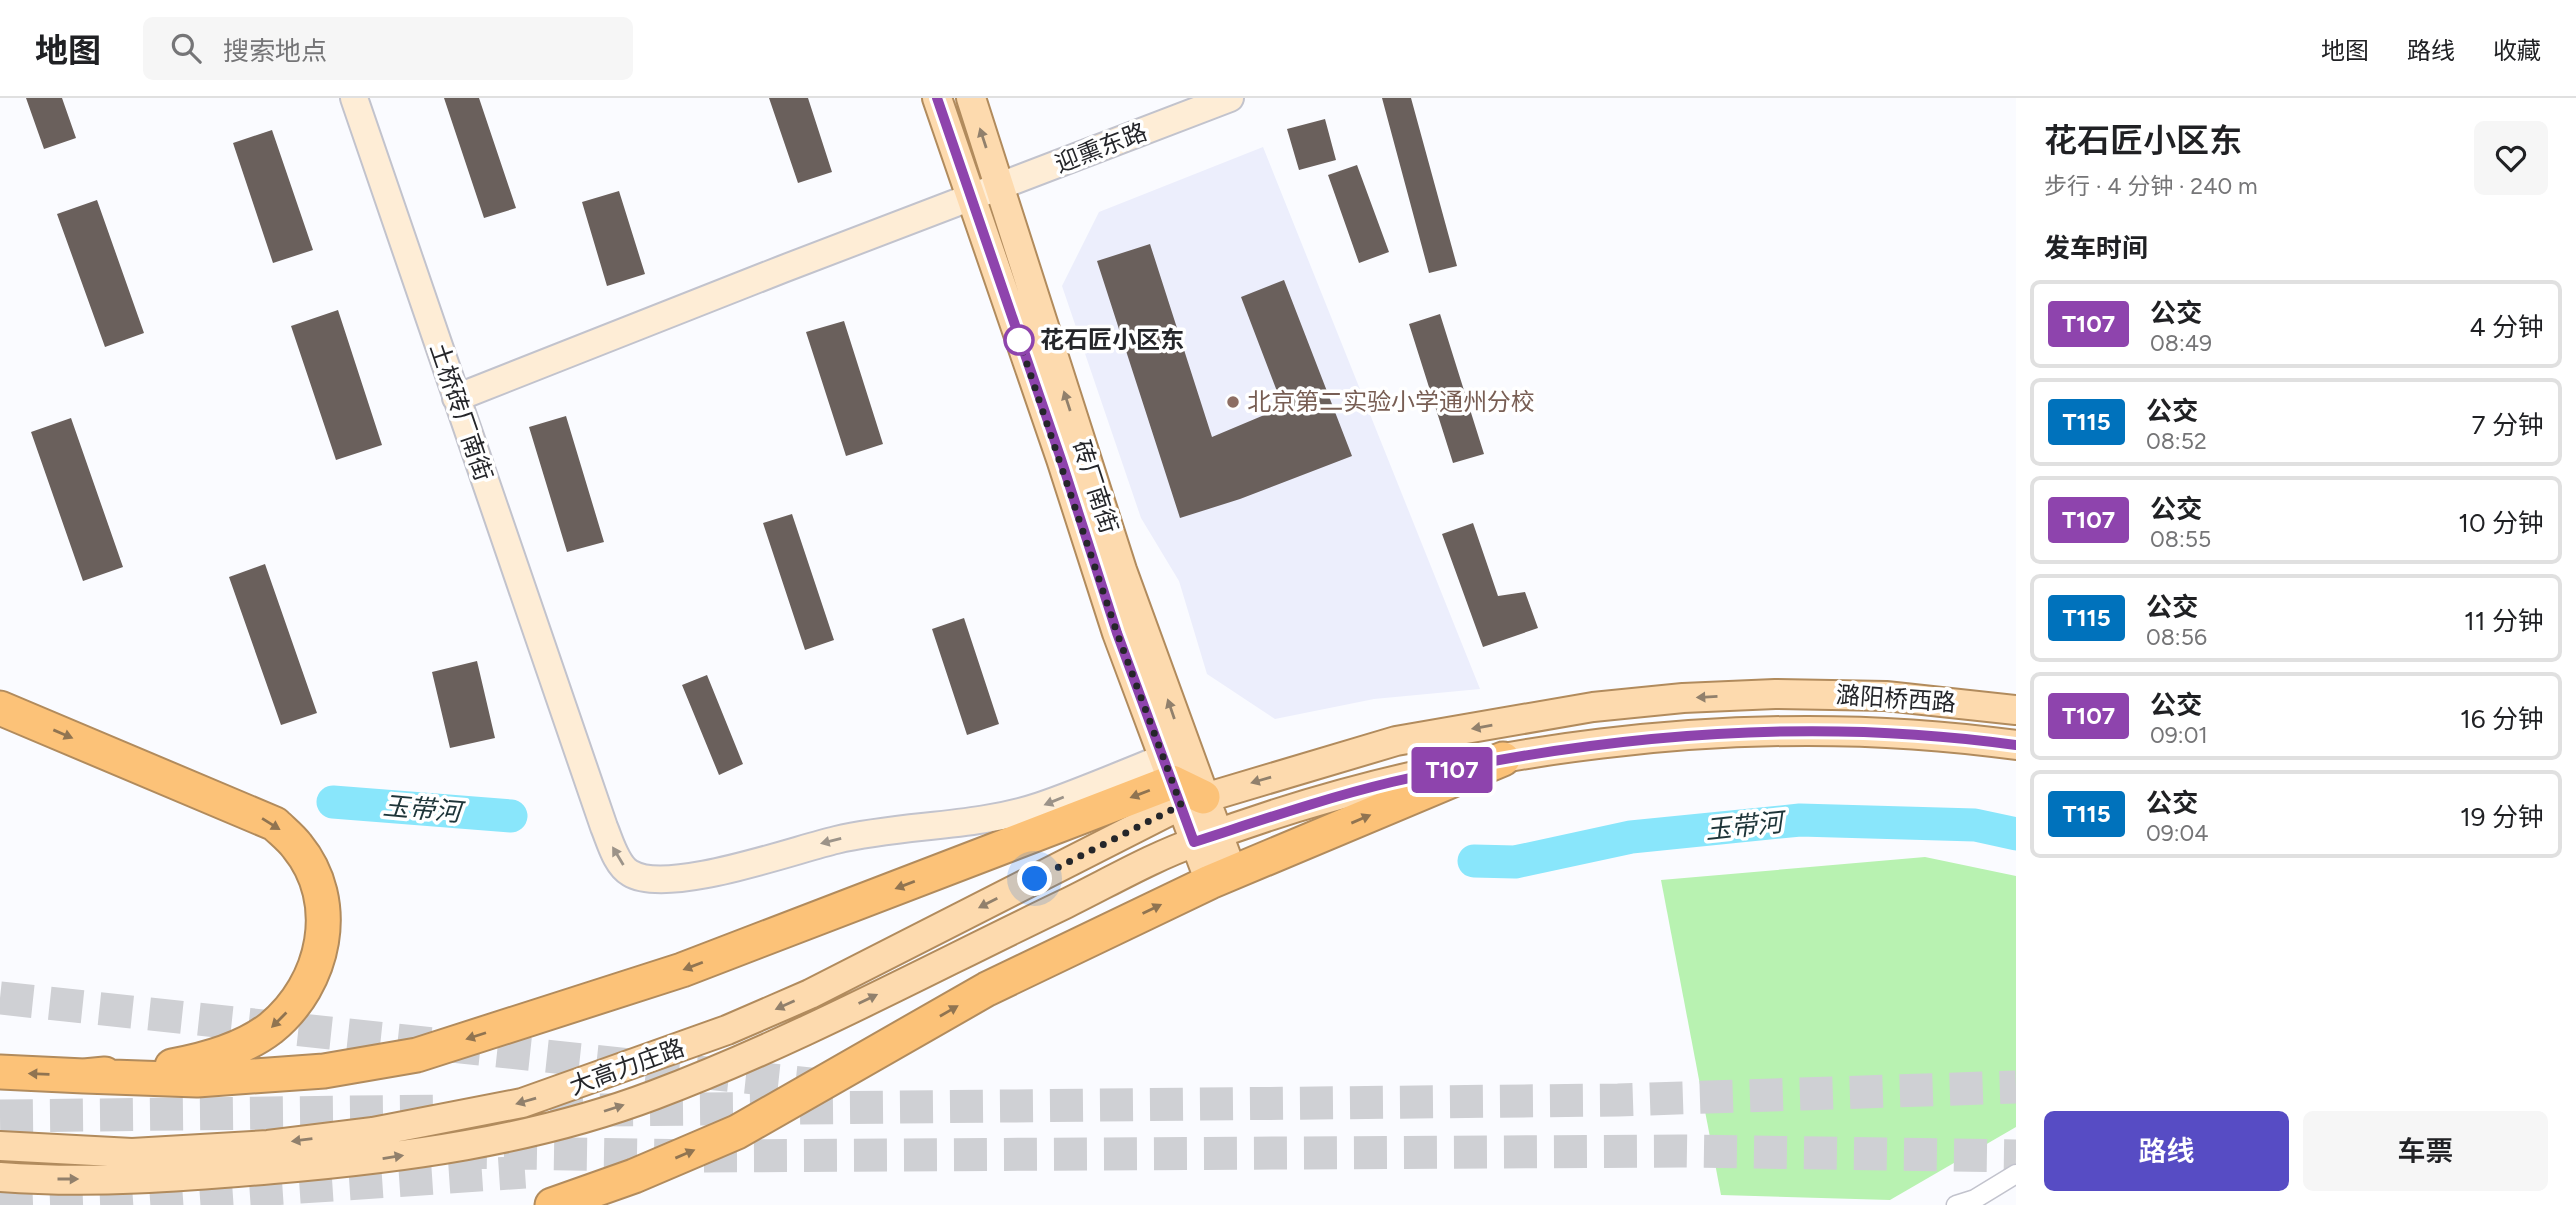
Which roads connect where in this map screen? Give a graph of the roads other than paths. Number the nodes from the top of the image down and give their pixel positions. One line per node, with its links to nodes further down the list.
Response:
1 (354, 98): 7 (street, 土桥砖厂南街)
2 (937, 98): 6 (main road, 砖厂南街)
3 (971, 98): 5 (main road, 砖厂南街, one-way to 3)
4 (1230, 98): 5 (street, 迎熏东路)
5 (999, 187): 6 (street, 迎熏东路); 12 (main road, 砖厂南街, one-way to 5)
6 (971, 197): 7 (street, 迎熏东路); 12 (main road, 砖厂南街)
7 (456, 398): 12 (street, 土桥砖厂南街, one-way to 7)
8 (0, 708): 16 (highway, one-way to 16)
9 (2016, 710): 12 (main road, 潞阳桥西路, one-way to 12)
10 (2016, 745): 11 (main road, 潞阳桥西路)
11 (1503, 759): 13 (main road, 大高力庄路); 14 (highway, one-way to 11)
12 (1180, 785): 13 (main road, 砖厂南街); 16 (highway, one-way to 16); 17 (main road, 大高力庄路, one-way to 17)
13 (1206, 838): 14 (main road, 砖厂南街); 19 (main road, 大高力庄路, one-way to 13)
14 (1221, 877): 20 (highway, one-way to 14)
15 (0, 1072): 16 (highway, one-way to 15)
16 (84, 1076)
17 (0, 1146)
18 (2016, 1174): 21 (street)
19 (0, 1177)
20 (552, 1205)
21 (1956, 1205)

